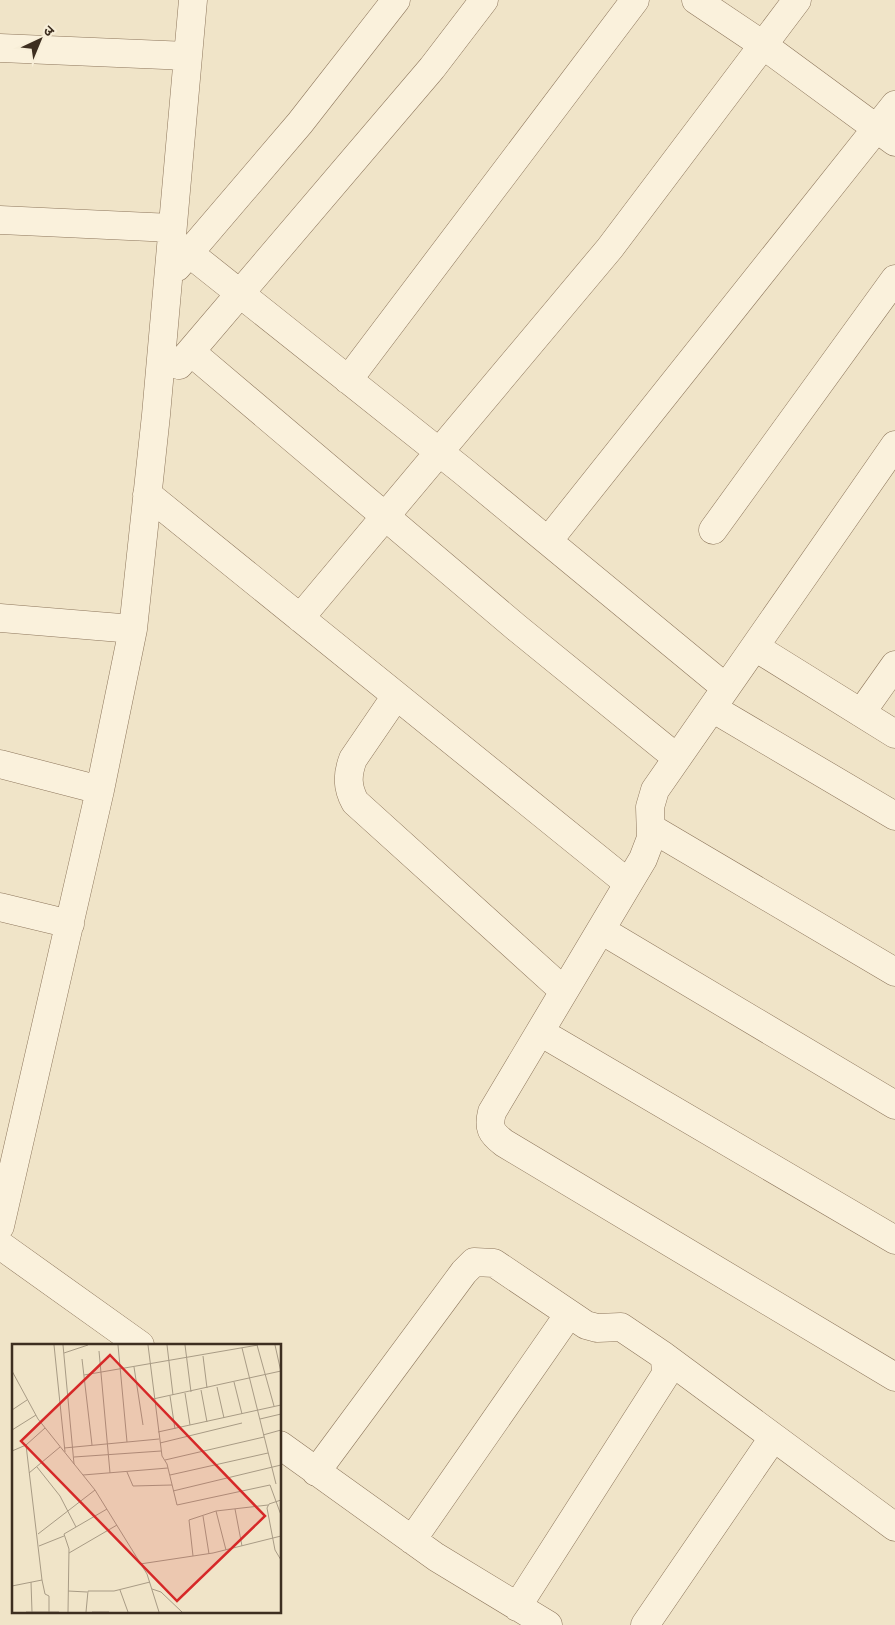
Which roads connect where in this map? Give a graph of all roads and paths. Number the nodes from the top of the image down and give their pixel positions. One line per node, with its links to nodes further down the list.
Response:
1 (193, 0): 9 (street)
2 (396, 0): 14 (street)
3 (484, 0): 17 (street)
4 (635, 0): 19 (street)
5 (696, 0): 7 (street)
6 (797, 0): 7 (street)
7 (763, 45): 11 (street); 22 (street)
8 (0, 49): 9 (street)
9 (188, 56): 13 (street)
10 (895, 105): 11 (street)
11 (885, 136): 26 (street)
12 (0, 220): 13 (street)
13 (172, 228): 15 (street)
14 (189, 253): 15 (street); 17 (street)
15 (168, 278): 20 (street)
16 (895, 279): 25 (street)
17 (240, 294): 18 (street); 19 (street)
18 (190, 352): 20 (street); 24 (street)
19 (348, 380): 22 (street)
20 (158, 390): 23 (street)
21 (895, 447): 30 (street)
22 (439, 452): 24 (street); 26 (street)
23 (147, 494): 28 (street); 29 (street)
24 (385, 518): 28 (street); 36 (street)
25 (713, 530)
26 (548, 541): 33 (street)
27 (0, 618): 29 (street)
28 (300, 618): 32 (street)
29 (132, 629): 38 (street)
30 (755, 647): 33 (street); 34 (street)
31 (895, 665): 34 (street)
32 (396, 696): 41 (street); 46 (street)
33 (719, 698): 36 (street); 39 (street)
34 (861, 713): 35 (street)
35 (895, 734)
36 (677, 758): 40 (street)
37 (0, 764): 38 (street)
38 (100, 790): 43 (street)
39 (895, 816)
40 (652, 828): 41 (street); 45 (street)
41 (628, 884): 44 (street)
42 (0, 907): 43 (street)
43 (70, 924): 49 (street)
44 (600, 930): 46 (street); 48 (street)
45 (895, 972)
46 (564, 992): 47 (street)
47 (540, 1032): 50 (street); 55 (street)
48 (895, 1105)
49 (0, 1226)
50 (895, 1240)
51 (0, 1245): 53 (street)
52 (569, 1314): 54 (street); 58 (street); 60 (street)
53 (139, 1344)
54 (661, 1354): 56 (street); 61 (street)
55 (895, 1377)
56 (773, 1438): 59 (street); 63 (street)
57 (281, 1446): 58 (street)
58 (316, 1472): 60 (street)
59 (895, 1528)
60 (412, 1540): 61 (street)
61 (517, 1607): 62 (street)
62 (548, 1625)
63 (645, 1625)

